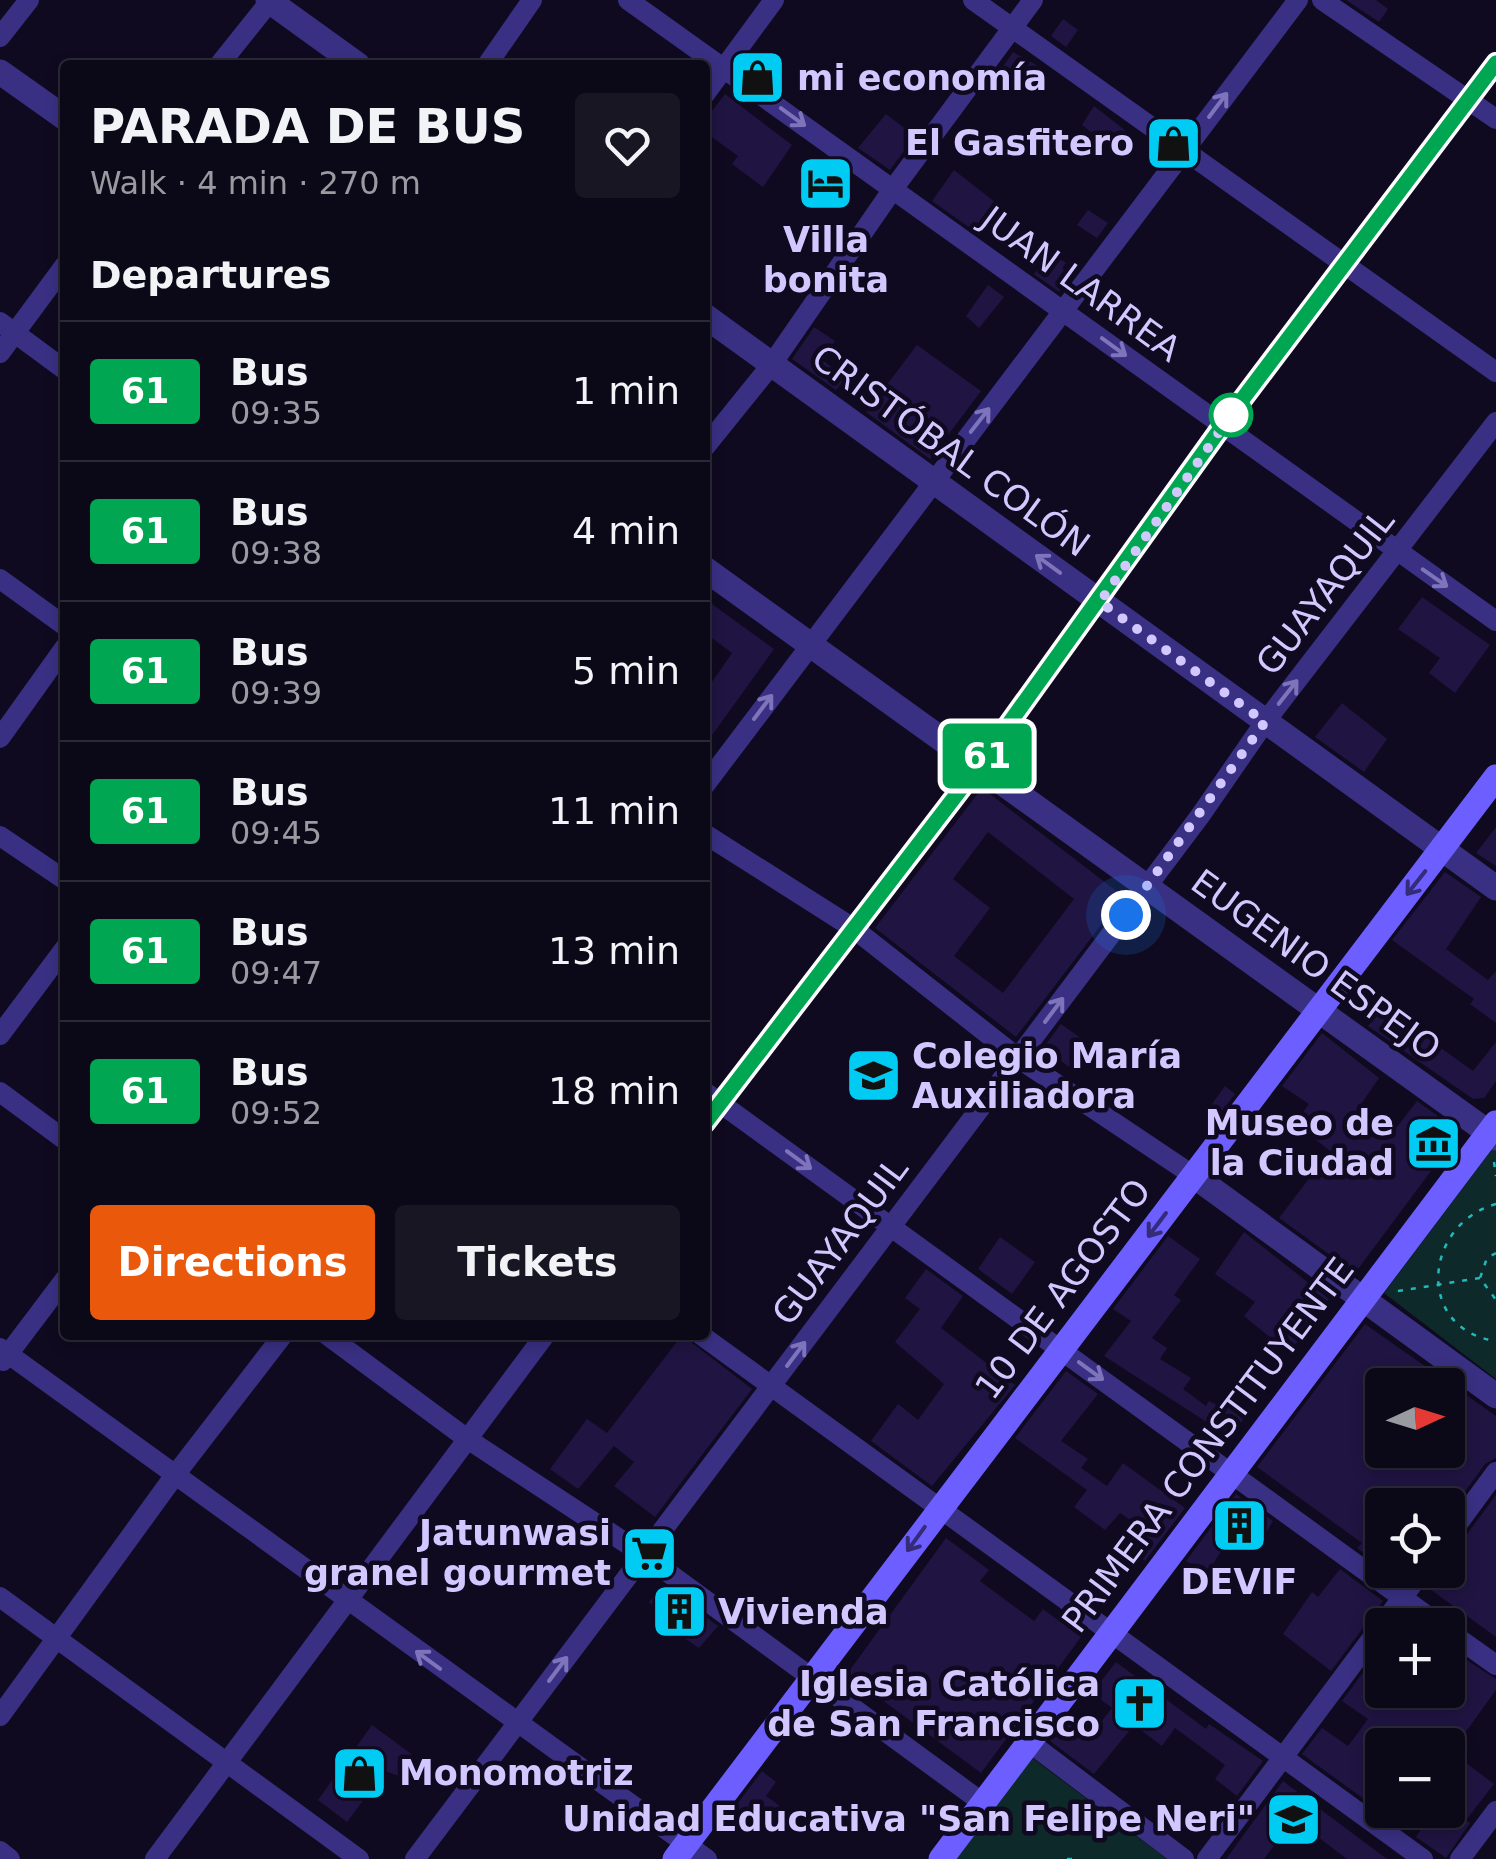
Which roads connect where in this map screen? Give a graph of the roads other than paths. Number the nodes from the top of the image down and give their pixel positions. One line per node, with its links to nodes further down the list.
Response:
1 (29, 0): 11 (street)
2 (270, 0): 12 (street); 13 (street)
3 (532, 0): 14 (street)
4 (628, 0): 16 (street, JUAN LARREA)
5 (774, 0): 16 (street)
6 (973, 0): 10 (street)
7 (1034, 0): 10 (street)
8 (1298, 0): 22 (street, one-way to 8)
9 (1322, 0): 19 (street)
10 (1012, 30): 22 (street); 23 (street)
11 (0, 37)
12 (224, 60)
13 (351, 60)
14 (490, 60)
15 (1496, 63): 19 (street)
16 (724, 67): 18 (street); 23 (street, JUAN LARREA, one-way to 23)
17 (0, 72): 20 (street)
18 (710, 87)
19 (1468, 100): 21 (street); 24 (street)
20 (60, 114)
21 (1496, 120)
22 (1183, 152): 24 (street); 26 (street)
23 (893, 189): 26 (street, JUAN LARREA); 30 (street)
24 (1344, 264): 32 (street); 34 (street)
25 (60, 271): 28 (street)
26 (1063, 311): 34 (street, JUAN LARREA, one-way to 34); 36 (street, one-way to 26)
27 (710, 320): 30 (street, CRISTÓBAL COLÓN)
28 (7, 328): 29 (street); 31 (street)
29 (0, 353)
30 (772, 364): 35 (street); 36 (street, CRISTÓBAL COLÓN)
31 (60, 366)
32 (1496, 372)
33 (1496, 422): 37 (street, GUAYAQUIL)
34 (1223, 425): 37 (street, JUAN LARREA); 40 (street)
35 (710, 441)
36 (932, 482): 40 (street, CRISTÓBAL COLÓN, one-way to 36); 43 (street)
37 (1398, 552): 41 (street, JUAN LARREA, one-way to 41); 45 (street, GUAYAQUIL, one-way to 37)
38 (710, 574): 43 (street, EUGENIO ESPEJO)
39 (0, 579): 42 (street)
40 (1100, 602): 45 (street, CRISTÓBAL COLÓN); 47 (street)
41 (1496, 621)
42 (60, 622)
43 (810, 644): 47 (street, EUGENIO ESPEJO); 49 (street, one-way to 43)
44 (60, 654): 46 (street)
45 (1265, 722): 52 (street, CRISTÓBAL COLÓN); 54 (street, GUAYAQUIL)
46 (0, 738)
47 (980, 764): 54 (street, EUGENIO ESPEJO); 56 (street)
48 (1496, 777): 52 (main road, 10 DE AGOSTO)
49 (710, 778)
50 (0, 836): 53 (street)
51 (710, 837): 56 (street)
52 (1442, 850): 55 (street, CRISTÓBAL COLÓN); 58 (main road, 10 DE AGOSTO, one-way to 58)
53 (60, 877)
54 (1147, 886): 58 (street, EUGENIO ESPEJO); 60 (street, GUAYAQUIL, one-way to 54)
55 (1496, 888)
56 (853, 928): 60 (street); 62 (street)
57 (60, 955): 59 (street)
58 (1318, 1009): 63 (street, EUGENIO ESPEJO); 65 (main road, 10 DE AGOSTO)
59 (0, 1036)
60 (1018, 1058): 65 (street); 66 (street, GUAYAQUIL)
61 (0, 1092): 64 (street)
62 (713, 1098): 66 (street, one-way to 66)
63 (1493, 1131): 68 (main road, PRIMERA CONSTITUYENTE)
64 (60, 1136)
65 (1194, 1176): 68 (street); 73 (main road, 10 DE AGOSTO, one-way to 73)
66 (891, 1227): 73 (street); 75 (street, GUAYAQUIL, one-way to 66)
67 (60, 1285): 74 (street)
68 (1362, 1300): 76 (street); 79 (main road, PRIMERA CONSTITUYENTE)
69 (279, 1340): 80 (street)
70 (333, 1340): 77 (street)
71 (541, 1340): 77 (street)
72 (708, 1340): 75 (street)
73 (1062, 1350): 79 (street, one-way to 79); 81 (main road, 10 DE AGOSTO)
74 (3, 1355): 80 (street)
75 (772, 1386): 81 (street); 83 (street, GUAYAQUIL)
76 (1496, 1396)
77 (466, 1438): 83 (street); 87 (street)
78 (1496, 1472): 82 (street)
79 (1231, 1473): 86 (street); 89 (main road, PRIMERA CONSTITUYENTE)
80 (174, 1475): 87 (street); 90 (street)
81 (939, 1507): 89 (street); 93 (main road, 10 DE AGOSTO, one-way to 93)
82 (1465, 1514)
83 (644, 1554): 93 (street); 95 (street, GUAYAQUIL, one-way to 83)
84 (1410, 1588): 86 (street)
85 (0, 1597): 90 (street)
86 (1402, 1598): 88 (street); 97 (street)
87 (346, 1600): 95 (street, one-way to 87); 98 (street)
88 (1416, 1608)
89 (1111, 1632): 96 (main road, PRIMERA CONSTITUYENTE); 97 (street)
90 (60, 1639): 94 (street); 98 (street)
91 (1465, 1642): 92 (street)
92 (1496, 1665)
93 (812, 1682): 99 (street); 102 (main road, 10 DE AGOSTO)
94 (0, 1716)
95 (516, 1725): 102 (street); 106 (street, GUAYAQUIL)
96 (1029, 1742): 99 (main road, PRIMERA CONSTITUYENTE); 108 (street)
97 (1283, 1757): 109 (street); 110 (street)
98 (229, 1766): 104 (street); 105 (street)
99 (983, 1804): 107 (main road, PRIMERA CONSTITUYENTE)
100 (1496, 1811): 111 (street)
101 (0, 1852): 103 (street)
102 (690, 1854)
103 (10, 1859)
104 (155, 1859)
105 (359, 1859)
106 (415, 1859)
107 (941, 1859)
108 (1184, 1859)
109 (1207, 1859)
110 (1423, 1859)
111 (1460, 1859)

